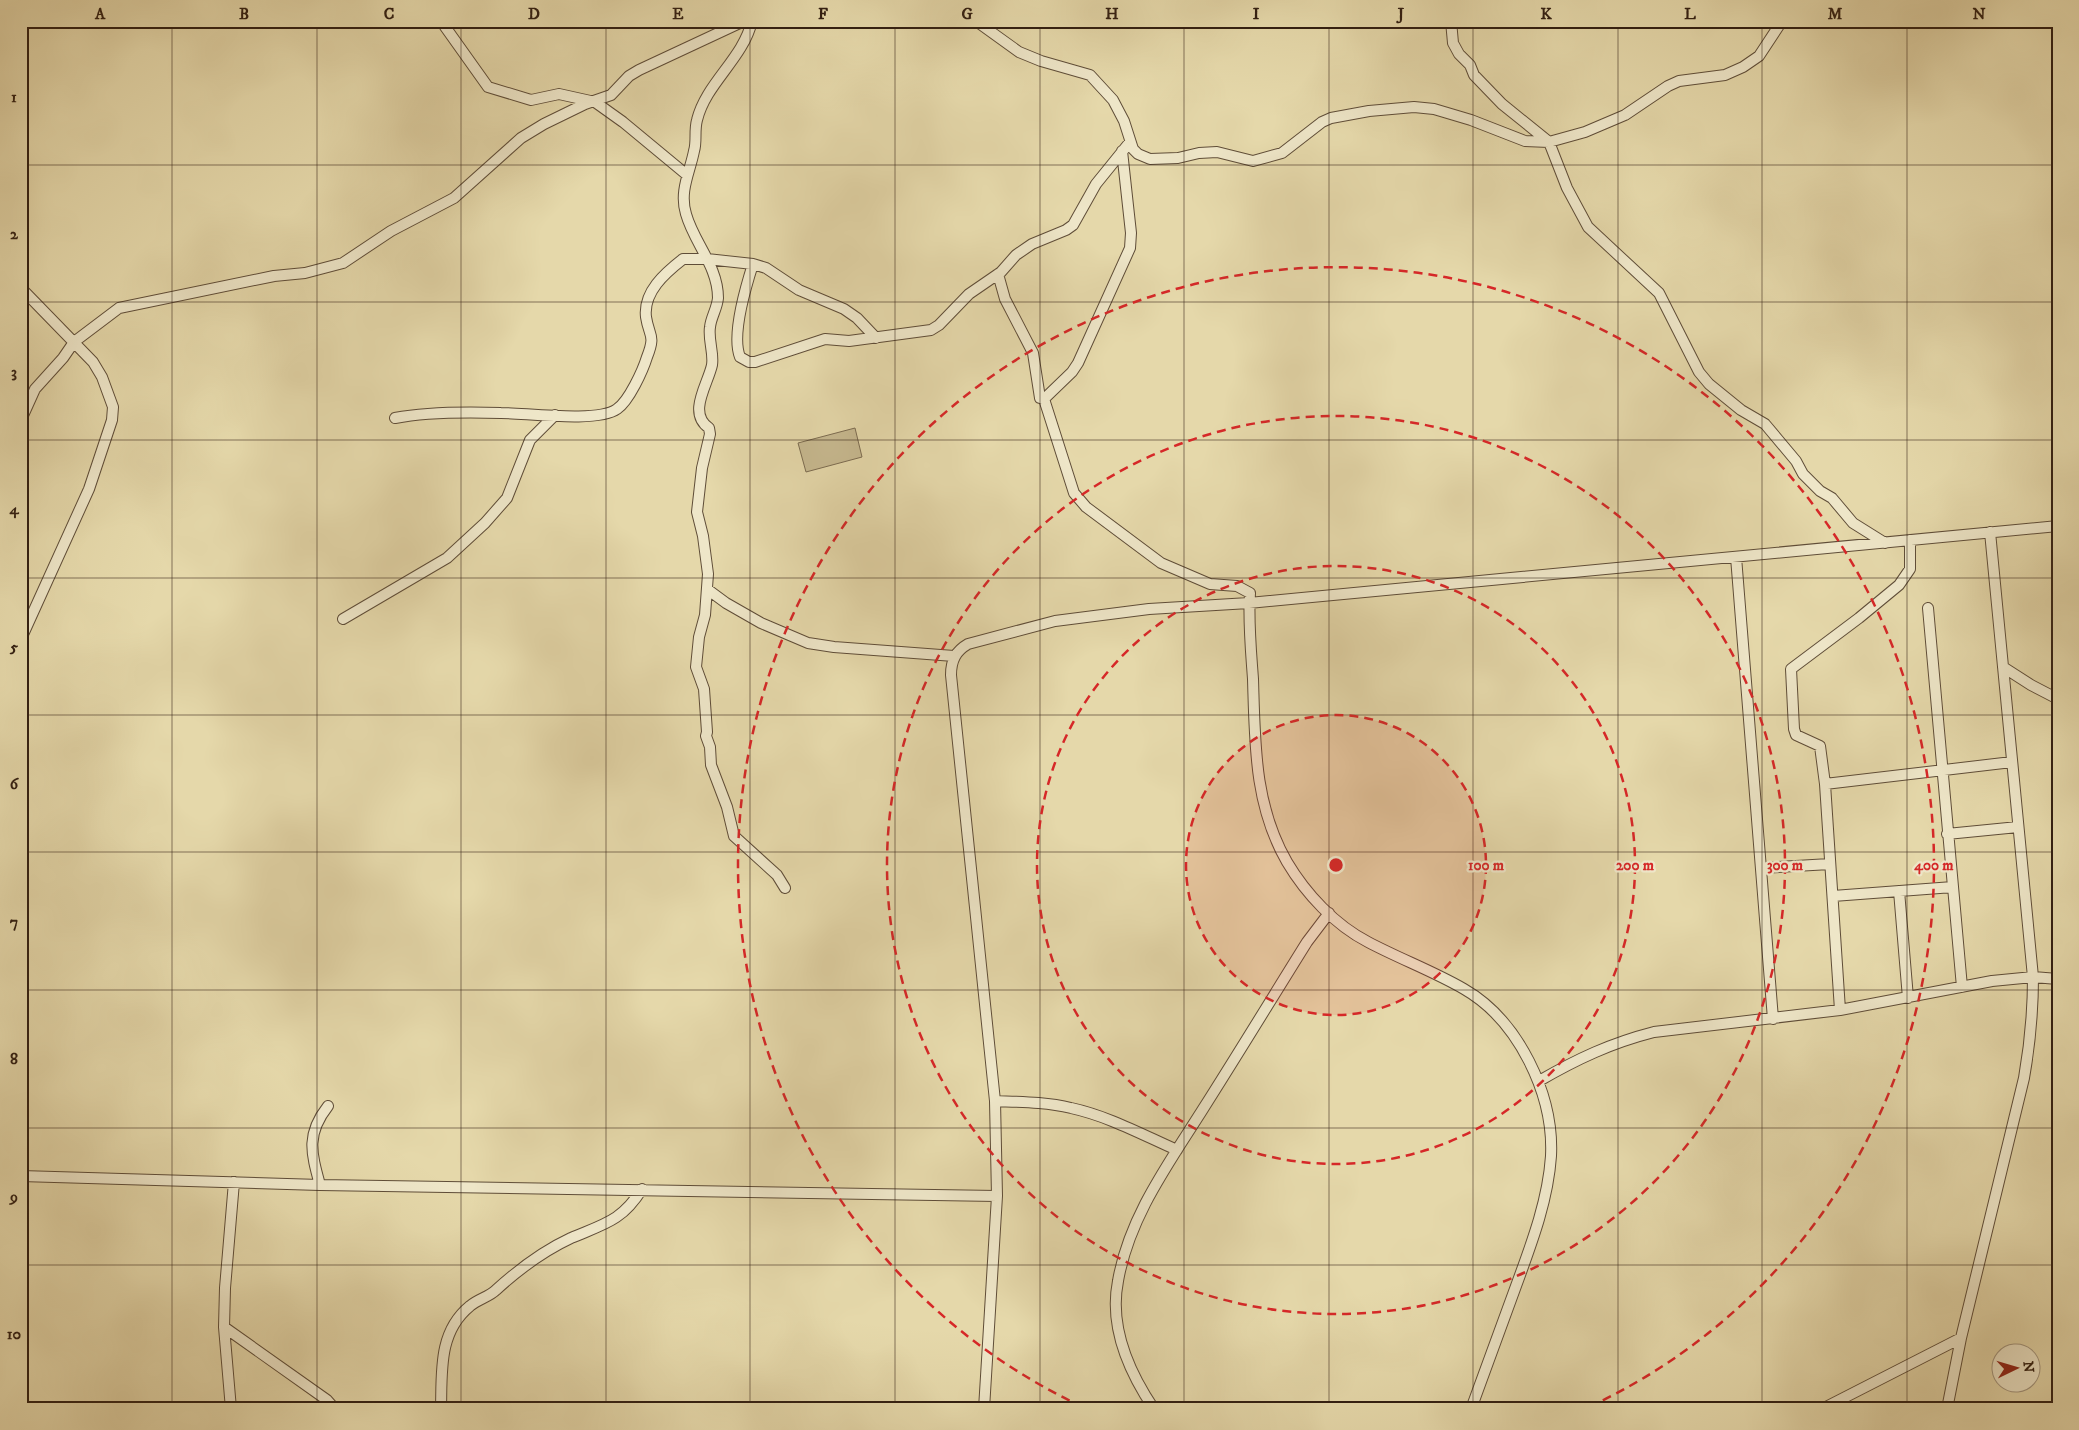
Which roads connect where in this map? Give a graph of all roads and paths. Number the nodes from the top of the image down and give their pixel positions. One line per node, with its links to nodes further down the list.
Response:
1 (440, 21): 7 (street)
2 (744, 21): 7 (street)
3 (752, 21): 11 (street)
4 (976, 21): 8 (street)
5 (1451, 21): 9 (street)
6 (1782, 21): 9 (street)
7 (595, 102): 11 (street); 17 (street)
8 (1130, 142): 9 (street); 10 (street)
9 (1549, 142): 25 (street)
10 (1122, 151): 14 (street); 18 (street)
11 (687, 175): 12 (street)
12 (707, 259): 13 (street); 19 (street); 27 (street)
13 (753, 264): 16 (street); 16 (street)
14 (998, 274): 16 (street); 18 (street)
15 (21, 288): 17 (street)
16 (876, 338)
17 (74, 342): 21 (street); 31 (street)
18 (1044, 399): 28 (street)
19 (555, 415): 20 (street); 30 (street)
20 (395, 418)
21 (21, 420)
22 (2058, 526): 23 (street)
23 (1990, 532): 24 (street); 33 (street)
24 (1910, 540): 25 (street); 37 (street)
25 (1885, 543): 26 (street)
26 (1736, 557): 28 (street); 41 (street)
27 (707, 589): 32 (street); 43 (street)
28 (1249, 603): 32 (street); 46 (street)
29 (1928, 608): 36 (street)
30 (343, 619)
31 (21, 639)
32 (954, 656): 54 (street)
33 (2003, 667): 34 (street); 35 (street)
34 (2058, 699)
35 (2012, 762): 36 (street); 38 (street)
36 (1942, 770): 37 (street); 39 (street)
37 (1825, 784): 40 (street)
38 (2018, 827): 39 (street); 47 (street)
39 (1947, 834): 42 (street)
40 (1830, 864): 41 (street); 45 (street)
41 (1761, 868): 52 (street)
42 (1953, 887): 44 (street); 49 (street)
43 (785, 888)
44 (1899, 892): 45 (street); 50 (street)
45 (1833, 896): 51 (street)
46 (1329, 913): 53 (street); 56 (street)
47 (2033, 977): 48 (street); 49 (street); 63 (street)
48 (2058, 979)
49 (1962, 987): 50 (street)
50 (1908, 998): 51 (street)
51 (1840, 1010): 52 (street)
52 (1773, 1019): 53 (street)
53 (1539, 1082): 69 (street)
54 (994, 1101): 56 (street); 61 (street)
55 (328, 1106): 59 (street)
56 (1177, 1150): 68 (street)
57 (21, 1176): 58 (street)
58 (234, 1182): 59 (street); 62 (street)
59 (320, 1185): 60 (street)
60 (642, 1189): 61 (street); 66 (street)
61 (997, 1196): 67 (street)
62 (224, 1327): 64 (street); 65 (street)
63 (1961, 1338): 70 (street); 71 (street)
64 (231, 1409)
65 (335, 1409)
66 (441, 1409)
67 (984, 1409)
68 (1154, 1409)
69 (1471, 1409)
70 (1822, 1409)
71 (1946, 1409)

